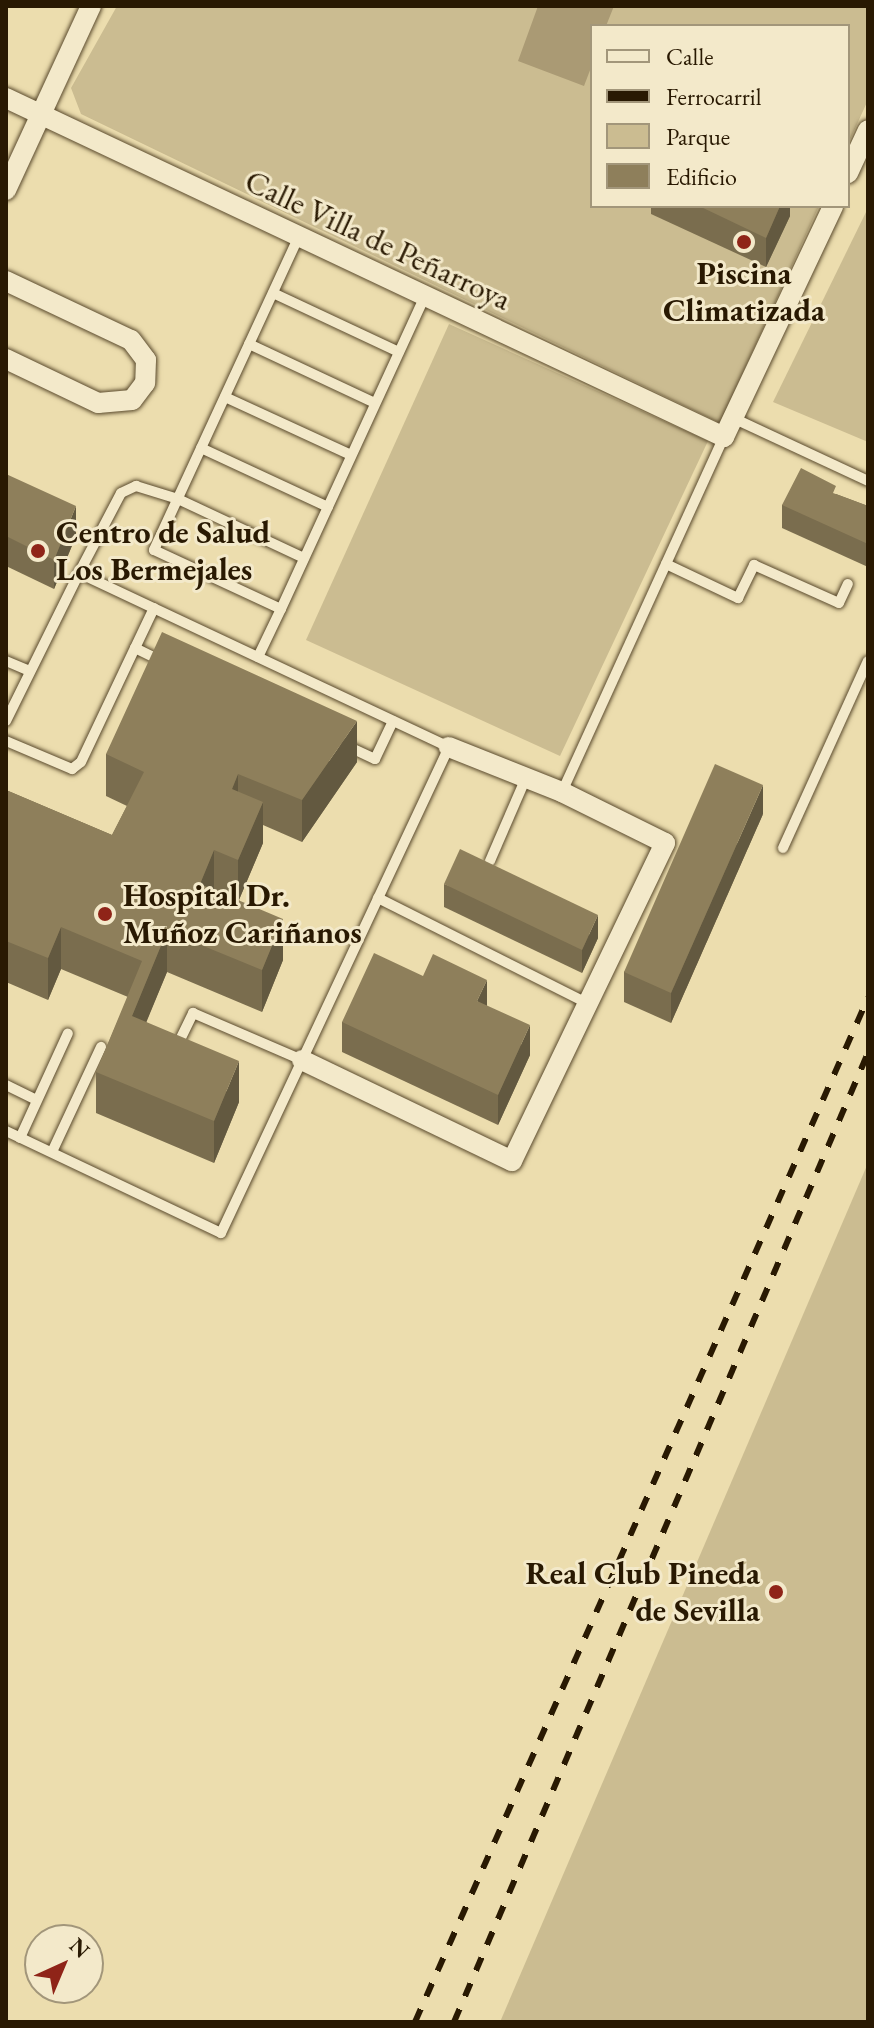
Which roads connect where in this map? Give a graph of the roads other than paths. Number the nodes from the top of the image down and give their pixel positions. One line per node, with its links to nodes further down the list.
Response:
1 (91, 6): 3 (street)
2 (6, 98): 3 (street, Calle Villa de Peñarroya)
3 (42, 115): 6 (street); 8 (street, Calle Villa de Peñarroya)
4 (868, 130): 5 (street)
5 (850, 169)
6 (6, 190)
7 (832, 208): 17 (street)
8 (299, 236): 10 (lane); 11 (street, Calle Villa de Peñarroya)
9 (6, 281): 14 (street)
10 (273, 293): 12 (lane); 13 (lane)
11 (425, 296): 13 (lane); 18 (street, Calle Villa de Peñarroya)
12 (249, 344): 15 (lane); 16 (lane)
13 (399, 352): 16 (lane)
14 (6, 359)
15 (225, 397): 19 (lane); 20 (lane)
16 (375, 403): 20 (lane)
17 (734, 415): 18 (street); 21 (lane)
18 (724, 437): 25 (lane)
19 (201, 448): 22 (lane); 23 (lane)
20 (351, 455): 23 (lane)
21 (868, 481)
22 (178, 499): 24 (lane); 26 (lane); 29 (lane)
23 (328, 507): 24 (lane)
24 (304, 558): 29 (lane)
25 (666, 564): 27 (lane); 42 (lane)
26 (79, 573): 28 (lane); 35 (lane)
27 (848, 584)
28 (154, 608): 30 (lane); 31 (lane)
29 (281, 609): 31 (lane)
30 (135, 648): 34 (lane); 39 (lane)
31 (258, 657): 37 (lane)
32 (6, 661): 35 (lane)
33 (868, 661): 43 (lane)
34 (177, 668)
35 (30, 671): 36 (lane)
36 (6, 721)
37 (393, 721): 38 (lane); 40 (lane)
38 (332, 739)
39 (6, 741)
40 (449, 747): 41 (street); 45 (lane)
41 (526, 778): 42 (street); 44 (lane)
42 (562, 792): 46 (street)
43 (783, 848)
44 (490, 861)
45 (378, 898): 46 (lane); 50 (lane)
46 (587, 1003): 50 (street)
47 (68, 1033): 52 (lane)
48 (101, 1047): 55 (lane)
49 (173, 1055): 50 (lane)
50 (302, 1060): 55 (lane)
51 (6, 1085): 52 (lane)
52 (37, 1100): 54 (lane)
53 (6, 1131): 54 (lane)
54 (20, 1138): 55 (lane)
55 (52, 1152)

